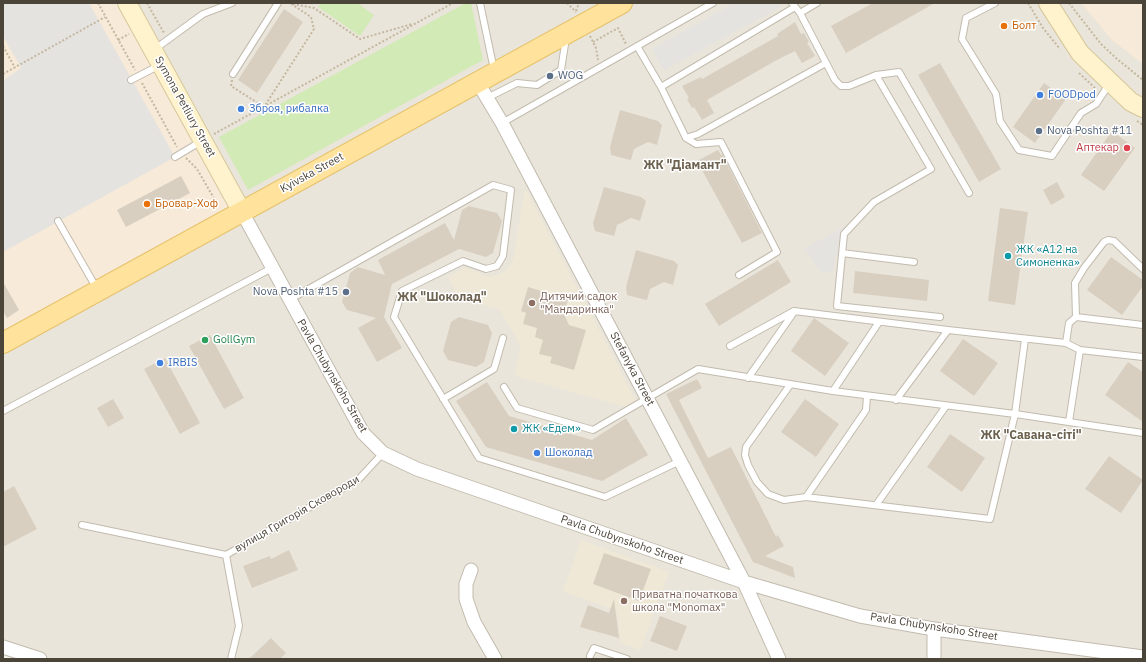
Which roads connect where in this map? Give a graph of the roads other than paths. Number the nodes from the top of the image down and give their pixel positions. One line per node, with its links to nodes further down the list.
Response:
1 (127, 3): 16 (main road, Symona Petliury Street)
2 (232, 3): 10 (lane)
3 (278, 3): 18 (lane)
4 (488, 3): 11 (lane)
5 (621, 3): 14 (main road, Kyivska Street)
6 (713, 3): 15 (lane)
7 (817, 3): 13 (lane)
8 (995, 3): 21 (lane)
9 (1048, 3): 21 (main road)
10 (218, 5): 16 (lane)
11 (481, 5): 22 (lane)
12 (793, 5): 13 (lane); 23 (lane)
13 (800, 13): 17 (lane)
14 (566, 34): 22 (main road, Kyivska Street); 22 (lane)
15 (636, 46): 23 (lane); 25 (lane)
16 (157, 57): 20 (lane); 27 (main road, Symona Petliury Street)
17 (826, 63): 19 (lane); 26 (lane)
18 (233, 74)
19 (876, 75): 29 (lane); 32 (lane)
20 (131, 80)
21 (1110, 82): 24 (main road)
22 (487, 85): 25 (street, Stefanyka Street); 30 (main road, Kyivska Street)
23 (661, 87): 26 (lane)
24 (1143, 108)
25 (502, 123): 58 (street, Stefanyka Street)
26 (686, 138): 36 (lane)
27 (204, 140): 28 (lane); 30 (main road, Symona Petliury Street)
28 (174, 157)
29 (968, 192)
30 (234, 216): 34 (street, Pavla Chubynskoho Street); 37 (main road, Kyivska Street)
31 (58, 221): 37 (lane)
32 (842, 253): 33 (lane); 40 (lane)
33 (914, 262)
34 (272, 268): 38 (street, Pavla Chubynskoho Street); 61 (lane)
35 (1143, 269): 41 (lane)
36 (739, 275)
37 (98, 291): 47 (main road, Kyivska Street)
38 (289, 300): 57 (lane); 65 (street, Pavla Chubynskoho Street)
39 (794, 311): 42 (lane); 49 (lane); 52 (lane)
40 (940, 317)
41 (1076, 317): 43 (lane); 48 (lane)
42 (879, 322): 44 (lane); 55 (lane)
43 (1143, 325)
44 (948, 330): 46 (lane); 59 (lane)
45 (503, 338): 57 (lane)
46 (1025, 339): 48 (lane); 62 (lane)
47 (3, 343)
48 (1066, 343): 50 (lane)
49 (730, 346)
50 (1080, 350): 51 (lane); 63 (lane)
51 (1143, 357)
52 (748, 378): 53 (lane); 58 (lane)
53 (790, 384): 55 (lane); 67 (lane)
54 (504, 387): 58 (lane)
55 (833, 391): 56 (lane)
56 (868, 396): 59 (lane); 67 (lane)
57 (443, 399): 66 (lane)
58 (648, 399): 66 (street, Stefanyka Street)
59 (896, 400): 60 (lane)
60 (946, 406): 62 (lane); 68 (lane)
61 (3, 411)
62 (1015, 414): 63 (lane); 68 (lane)
63 (1069, 422): 64 (lane)
64 (1143, 433)
65 (383, 454): 70 (lane, вулиця Григорія Сковороди); 72 (street, Pavla Chubynskoho Street)
66 (680, 461): 72 (street, Stefanyka Street)
67 (806, 497): 68 (lane)
68 (876, 505)
69 (82, 525): 70 (lane, вулиця Григорія Сковороди)
70 (226, 555): 78 (lane, вулиця Григорія Сковороди)
71 (471, 570): 79 (street)
72 (744, 582): 73 (street, Pavla Chubynskoho Street); 81 (street, Stefanyka Street)
73 (934, 628): 76 (street, Pavla Chubynskoho Street); 82 (street)
74 (3, 647): 77 (street)
75 (590, 656): 80 (lane)
76 (1143, 657)
77 (40, 659)
78 (231, 659)
79 (495, 659)
80 (627, 659)
81 (779, 659)
82 (934, 659)

